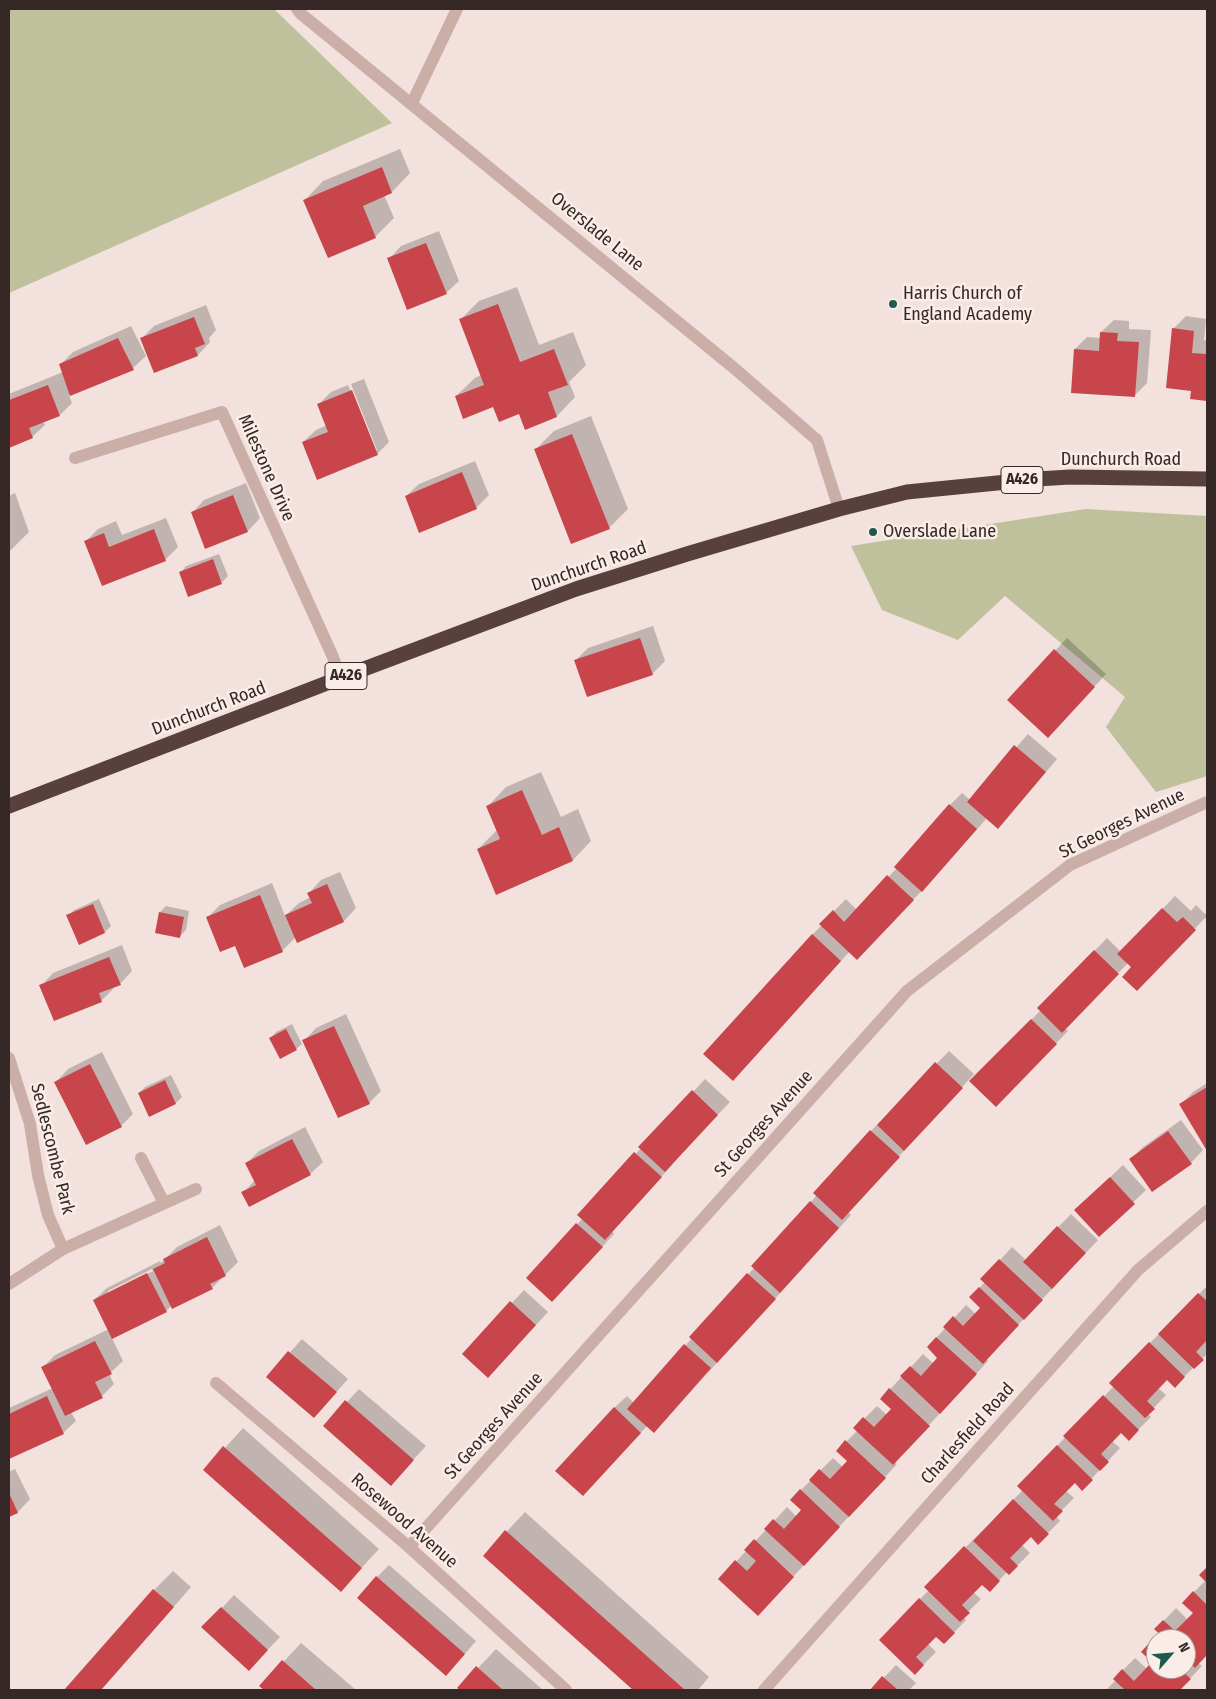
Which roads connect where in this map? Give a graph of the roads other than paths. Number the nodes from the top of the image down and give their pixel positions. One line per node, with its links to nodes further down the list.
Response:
1 (297, 9): 3 (street, Overslade Lane)
2 (457, 9): 3 (street)
3 (412, 103): 6 (street, Overslade Lane)
4 (75, 458): 7 (street, Milestone Drive)
5 (1207, 479): 6 (highway, Dunchurch Road / A426)
6 (839, 509): 7 (highway, Dunchurch Road / A426)
7 (340, 678): 9 (highway, Dunchurch Road / A426)
8 (1207, 802): 18 (street, St Georges Avenue)
9 (9, 806)
10 (9, 1058): 15 (street, Sedlescombe Park)
11 (142, 1158): 13 (street)
12 (196, 1189): 13 (street)
13 (164, 1203): 15 (street)
14 (1207, 1211): 20 (street, Charlesfield Road)
15 (62, 1249): 16 (street)
16 (9, 1284)
17 (216, 1383): 18 (street, Rosewood Avenue)
18 (409, 1547): 19 (street, Rosewood Avenue)
19 (566, 1690)
20 (764, 1690)

